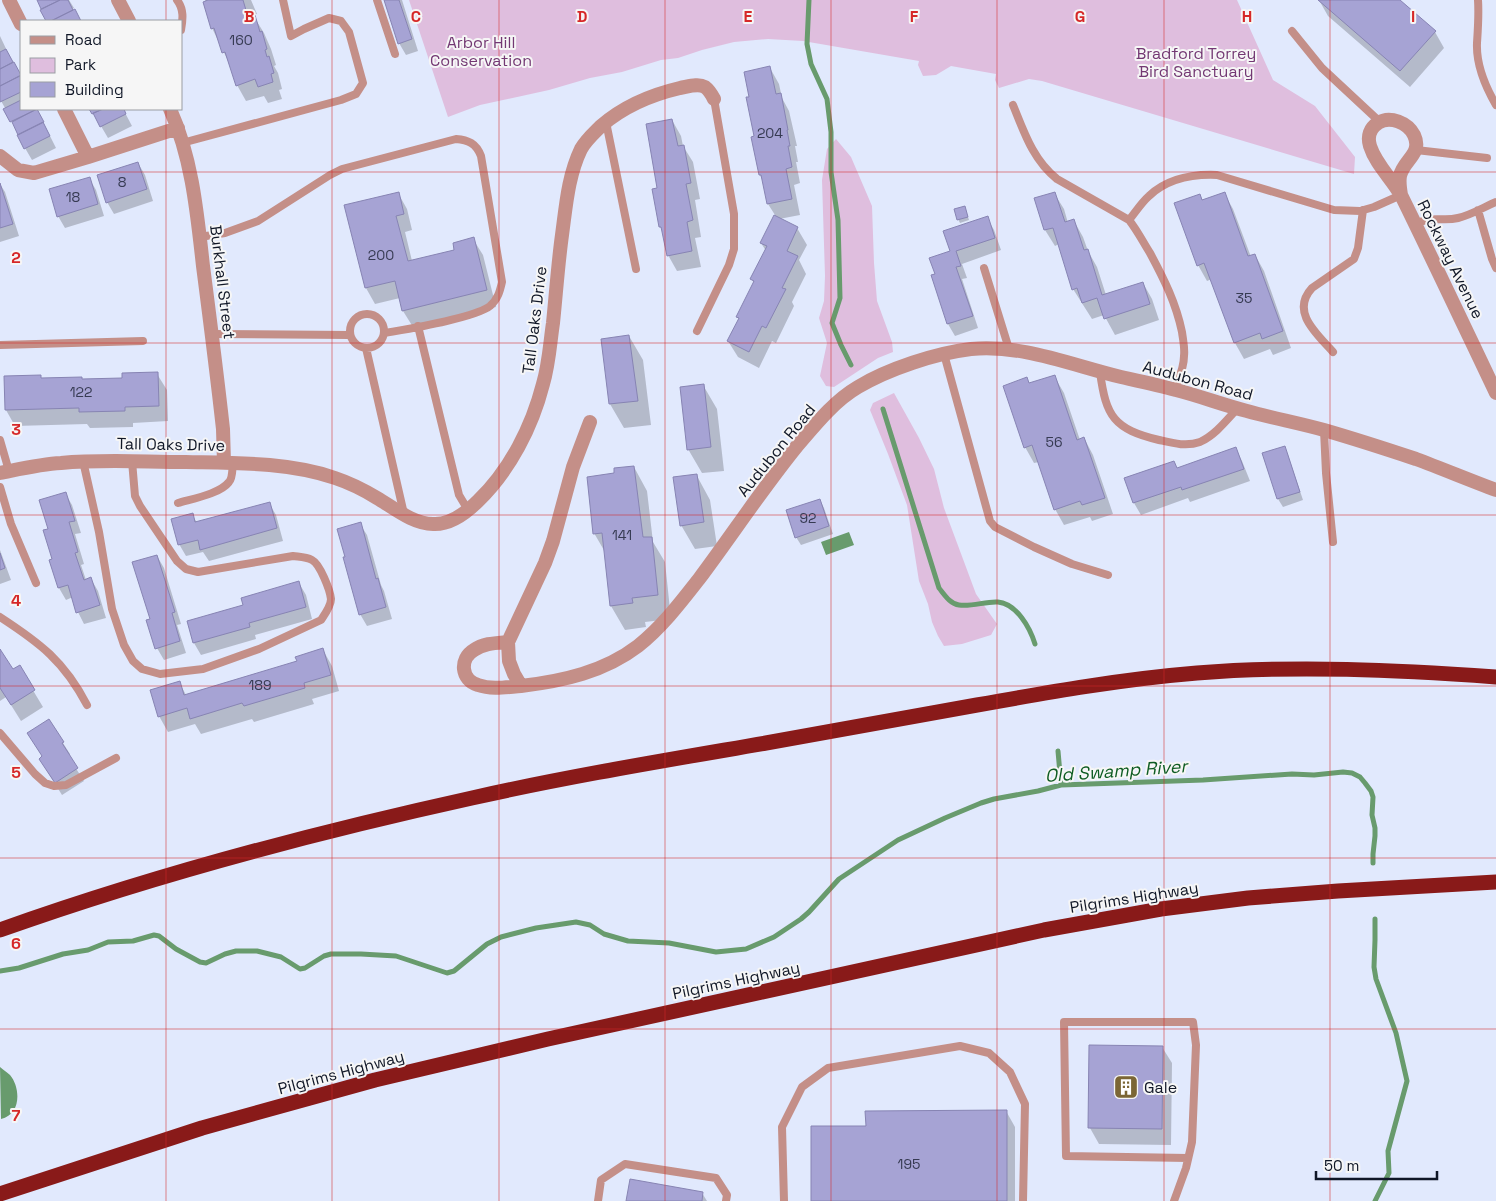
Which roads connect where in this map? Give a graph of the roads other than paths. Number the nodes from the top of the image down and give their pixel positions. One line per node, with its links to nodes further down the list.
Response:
1 (9, 0): 8 (street)
2 (118, 0): 7 (street)
3 (177, 0): 9 (lane)
4 (283, 0): 20 (lane)
5 (377, 0): 11 (lane)
6 (1478, 0): 14 (lane)
7 (128, 20)
8 (20, 22)
9 (182, 22)
10 (1292, 31): 18 (lane)
11 (395, 54)
12 (714, 99): 17 (street, Tall Oaks Drive); 36 (lane)
13 (1013, 105): 29 (lane)
14 (1496, 105)
15 (64, 110): 23 (street)
16 (170, 110): 19 (street, Burkhall Street)
17 (606, 122): 34 (lane); 60 (street, Tall Oaks Drive)
18 (1380, 122): 21 (street); 25 (street, Rockway Avenue)
19 (178, 128): 20 (street, Burkhall Street); 23 (street)
20 (182, 143): 31 (street, Burkhall Street)
21 (1416, 150): 24 (lane); 25 (street, Rockway Avenue)
22 (0, 156): 23 (street)
23 (88, 157)
24 (1487, 158)
25 (1400, 195): 27 (lane); 30 (street, Rockway Avenue)
26 (1496, 202): 28 (lane)
27 (1363, 210): 29 (lane); 44 (lane)
28 (1478, 210): 30 (lane); 33 (lane)
29 (1129, 220): 47 (lane)
30 (1415, 224): 48 (street, Rockway Avenue)
31 (200, 237): 35 (lane); 38 (street, Burkhall Street)
32 (984, 268): 43 (lane)
33 (1496, 268)
34 (636, 269)
35 (418, 326): 37 (lane); 60 (lane)
36 (697, 331)
37 (385, 333): 39 (lane); 42 (lane)
38 (212, 334): 39 (lane); 55 (street, Burkhall Street)
39 (349, 335): 42 (lane)
40 (143, 341): 41 (lane)
41 (0, 345)
42 (366, 348): 61 (lane)
43 (1010, 350): 45 (street, Audubon Road); 46 (street, Audubon Road)
44 (1333, 352)
45 (944, 354): 63 (lane); 68 (street, Audubon Road)
46 (1100, 372): 47 (street, Audubon Road); 49 (lane)
47 (1175, 389): 49 (street, Audubon Road)
48 (1496, 393)
49 (1237, 409): 51 (street, Audubon Road)
50 (590, 422): 66 (street)
51 (1324, 430): 58 (street, Audubon Road); 62 (lane)
52 (0, 440): 56 (lane)
53 (83, 461): 54 (street, Tall Oaks Drive); 54 (lane); 56 (street, Tall Oaks Drive)
54 (132, 461): 55 (street, Tall Oaks Drive)
55 (228, 463): 59 (lane); 61 (street, Tall Oaks Drive)
56 (5, 472)
57 (0, 487): 64 (lane)
58 (1496, 490)
59 (178, 503)
60 (468, 510): 61 (street, Tall Oaks Drive)
61 (404, 514)
62 (1333, 542)
63 (1108, 575)
64 (36, 583)
65 (0, 617): 69 (lane)
66 (508, 642): 68 (street); 68 (street, Audubon Road)
67 (1496, 677): 73 (highway)
68 (521, 686)
69 (87, 705)
70 (0, 733): 71 (lane)
71 (116, 758)
72 (1496, 882): 75 (highway, Pilgrims Highway)
73 (0, 930)
74 (1188, 1158): 74 (lane); 80 (lane)
75 (0, 1194)
76 (598, 1201): 77 (lane)
77 (726, 1201)
78 (784, 1201): 79 (lane)
79 (1023, 1201)
80 (1174, 1201)

